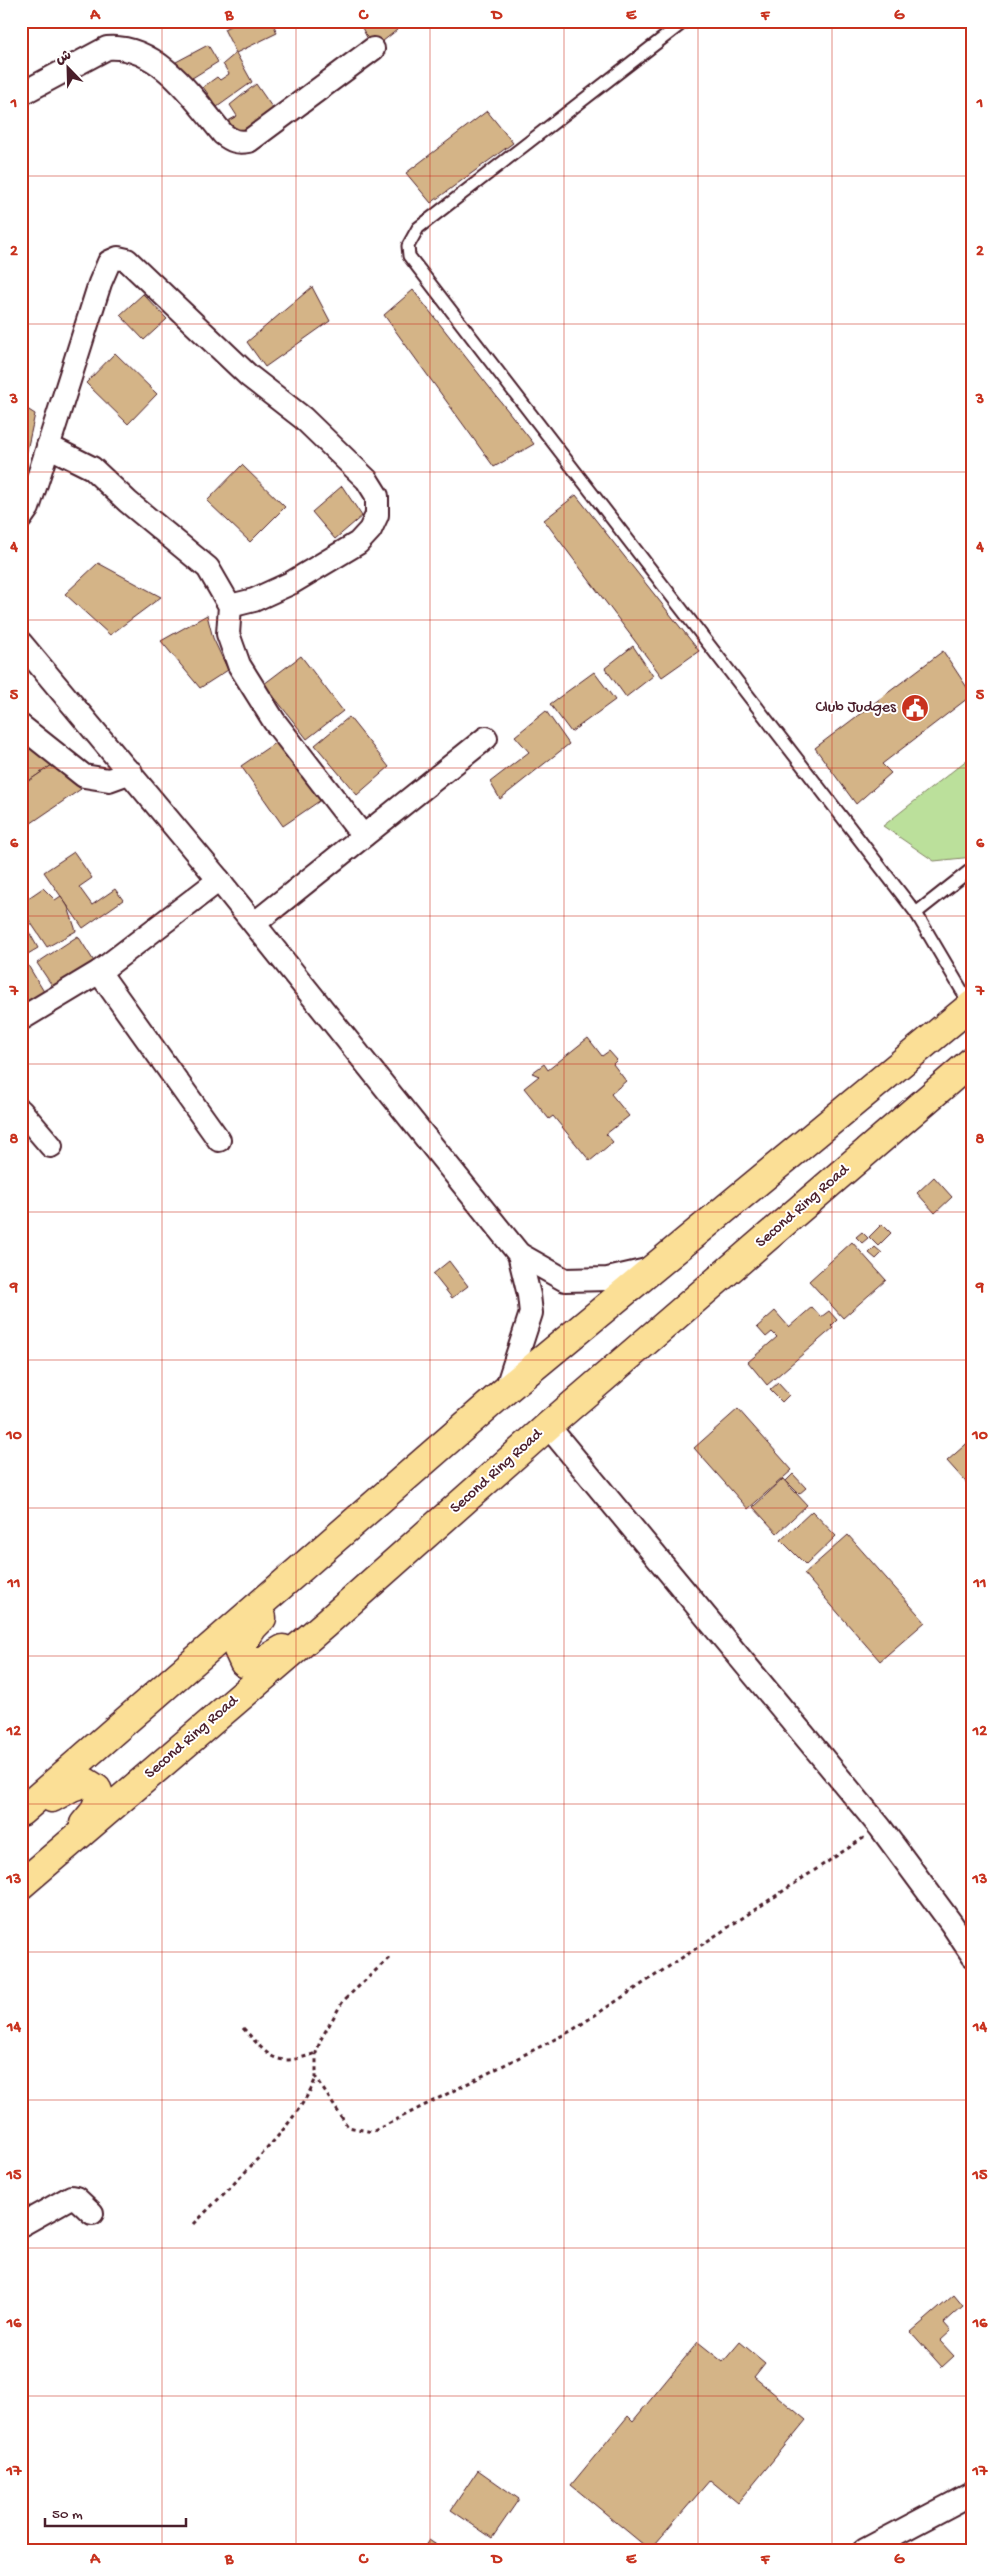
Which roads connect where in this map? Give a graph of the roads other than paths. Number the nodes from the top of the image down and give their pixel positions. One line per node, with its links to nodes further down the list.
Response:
1 (685, 21): 14 (lane)
2 (373, 49): 3 (street)
3 (21, 94)
4 (48, 446): 5 (street); 6 (street); 6 (street)
5 (21, 518)
6 (230, 606): 11 (street)
7 (21, 644): 10 (street)
8 (21, 726): 10 (street)
9 (486, 738): 11 (street)
10 (131, 772): 13 (street)
11 (363, 836): 15 (street)
12 (973, 868): 14 (lane)
13 (219, 880): 15 (street); 16 (street)
14 (916, 912): 17 (lane)
15 (254, 923): 23 (street)
16 (99, 972): 18 (street); 21 (street)
17 (972, 1005): 24 (highway)
18 (21, 1019)
19 (973, 1060): 26 (highway, Second Ring Road)
20 (21, 1112): 22 (street)
21 (219, 1140)
22 (51, 1146)
23 (519, 1254): 24 (street); 25 (street)
24 (651, 1269): 25 (highway)
25 (506, 1390): 27 (highway); 28 (highway)
26 (548, 1426): 27 (highway, Second Ring Road); 31 (street)
27 (324, 1625): 29 (highway, Second Ring Road)
28 (21, 1813): 29 (highway)
29 (67, 1845): 30 (highway, Second Ring Road)
30 (21, 1885)
31 (973, 1956)
32 (92, 2213): 33 (street)
33 (21, 2225)
34 (973, 2492): 35 (street)
35 (865, 2550)

